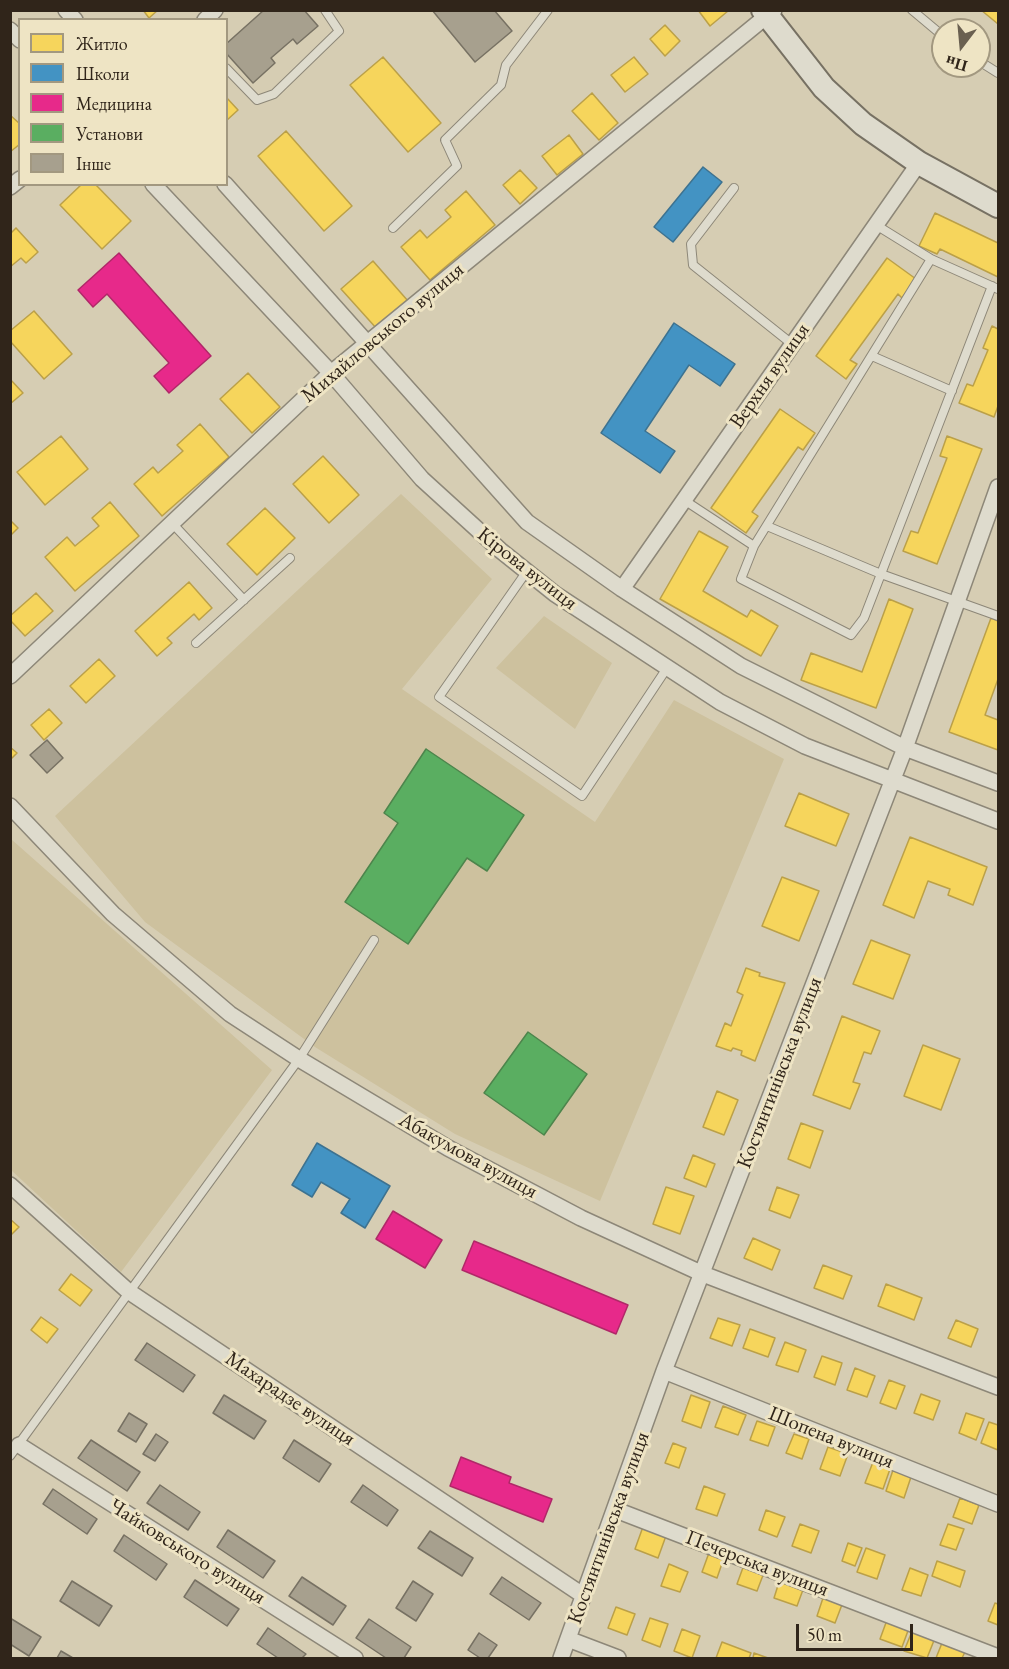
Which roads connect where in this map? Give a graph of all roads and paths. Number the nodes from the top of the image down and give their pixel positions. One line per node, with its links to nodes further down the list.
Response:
1 (325, 10): 6 (lane)
2 (548, 10): 13 (lane)
3 (912, 10): 5 (lane)
4 (768, 12): 7 (street); 16 (street, Михайловського вулиця)
5 (931, 26)
6 (228, 70)
7 (919, 163): 11 (street); 12 (street, Верхня вулиця)
8 (155, 186): 19 (street, Кірова вулиця)
9 (227, 186): 16 (street, Кірова вулиця)
10 (734, 188): 17 (lane)
11 (999, 206)
12 (876, 225): 14 (lane); 17 (street, Верхня вулиця)
13 (393, 228)
14 (931, 259): 15 (lane); 18 (lane)
15 (995, 288): 20 (lane)
16 (369, 343): 19 (street, Михайловського вулиця); 29 (street, Кірова вулиця)
17 (792, 344): 22 (street, Верхня вулиця)
18 (872, 356): 20 (lane); 24 (lane)
19 (331, 373): 23 (street, Михайловського вулиця); 27 (street, Кірова вулиця)
20 (952, 391): 28 (lane)
21 (999, 487): 31 (street, Костянтинівська вулиця)
22 (684, 500): 25 (lane); 29 (street, Верхня вулиця)
23 (172, 523): 30 (lane); 35 (street, Михайловського вулиця)
24 (767, 526): 25 (lane); 28 (lane)
25 (754, 546): 28 (lane)
26 (290, 558): 30 (lane)
27 (527, 572): 34 (street, Кірова вулиця); 34 (lane)
28 (881, 574): 31 (lane)
29 (622, 589): 36 (street, Кірова вулиця)
30 (244, 600): 33 (lane)
31 (957, 603): 32 (lane); 36 (street, Костянтинівська вулиця)
32 (999, 616)
33 (196, 644)
34 (668, 668): 37 (street, Кірова вулиця)
35 (10, 676)
36 (905, 748): 37 (street, Костянтинівська вулиця); 38 (street, Кірова вулиця)
37 (892, 781): 40 (street, Кірова вулиця); 44 (street, Костянтинівська вулиця)
38 (999, 783)
39 (10, 807): 42 (street, Абакумова вулиця)
40 (999, 821)
41 (374, 940): 42 (lane)
42 (299, 1059): 44 (street, Абакумова вулиця); 45 (lane)
43 (10, 1185): 45 (street, Махарадзе вулиця)
44 (703, 1274): 46 (street, Костянтинівська вулиця); 47 (street, Абакумова вулиця)
45 (128, 1291): 48 (lane); 51 (street, Махарадзе вулиця)
46 (664, 1371): 49 (street, Шопена вулиця); 50 (street, Костянтинівська вулиця)
47 (999, 1387)
48 (15, 1450): 54 (street, Чайковського вулиця)
49 (999, 1504)
50 (616, 1510): 51 (street, Костянтинівська вулиця); 53 (street, Печерська вулиця)
51 (584, 1596): 52 (street, Костянтинівська вулиця)
52 (568, 1639): 55 (street, Костянтинівська вулиця); 56 (street)
53 (999, 1657)
54 (355, 1659)
55 (561, 1659)
56 (618, 1659)

